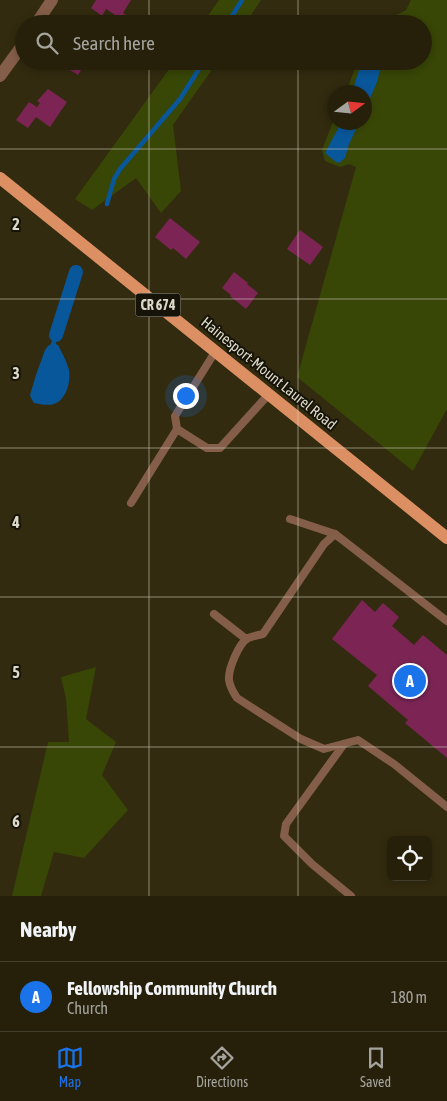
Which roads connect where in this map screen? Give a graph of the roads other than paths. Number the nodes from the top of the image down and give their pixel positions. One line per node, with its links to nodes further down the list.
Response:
1 (50, 1): 2 (street)
2 (41, 15)
3 (15, 55): 4 (street)
4 (0, 76)
5 (0, 178): 6 (main road, Hainesport-Mount Laurel Road / CR 674)
6 (215, 352): 7 (main road, Hainesport-Mount Laurel Road / CR 674); 8 (lane)
7 (269, 394): 8 (lane); 12 (main road, Hainesport-Mount Laurel Road / CR 674)
8 (177, 429): 9 (lane)
9 (131, 503)
10 (290, 519): 11 (lane)
11 (335, 534): 14 (lane); 15 (lane)
12 (447, 538)
13 (214, 614): 15 (lane)
14 (447, 621)
15 (246, 639): 16 (lane)
16 (344, 744): 17 (lane); 18 (lane)
17 (447, 807)
18 (351, 896)

